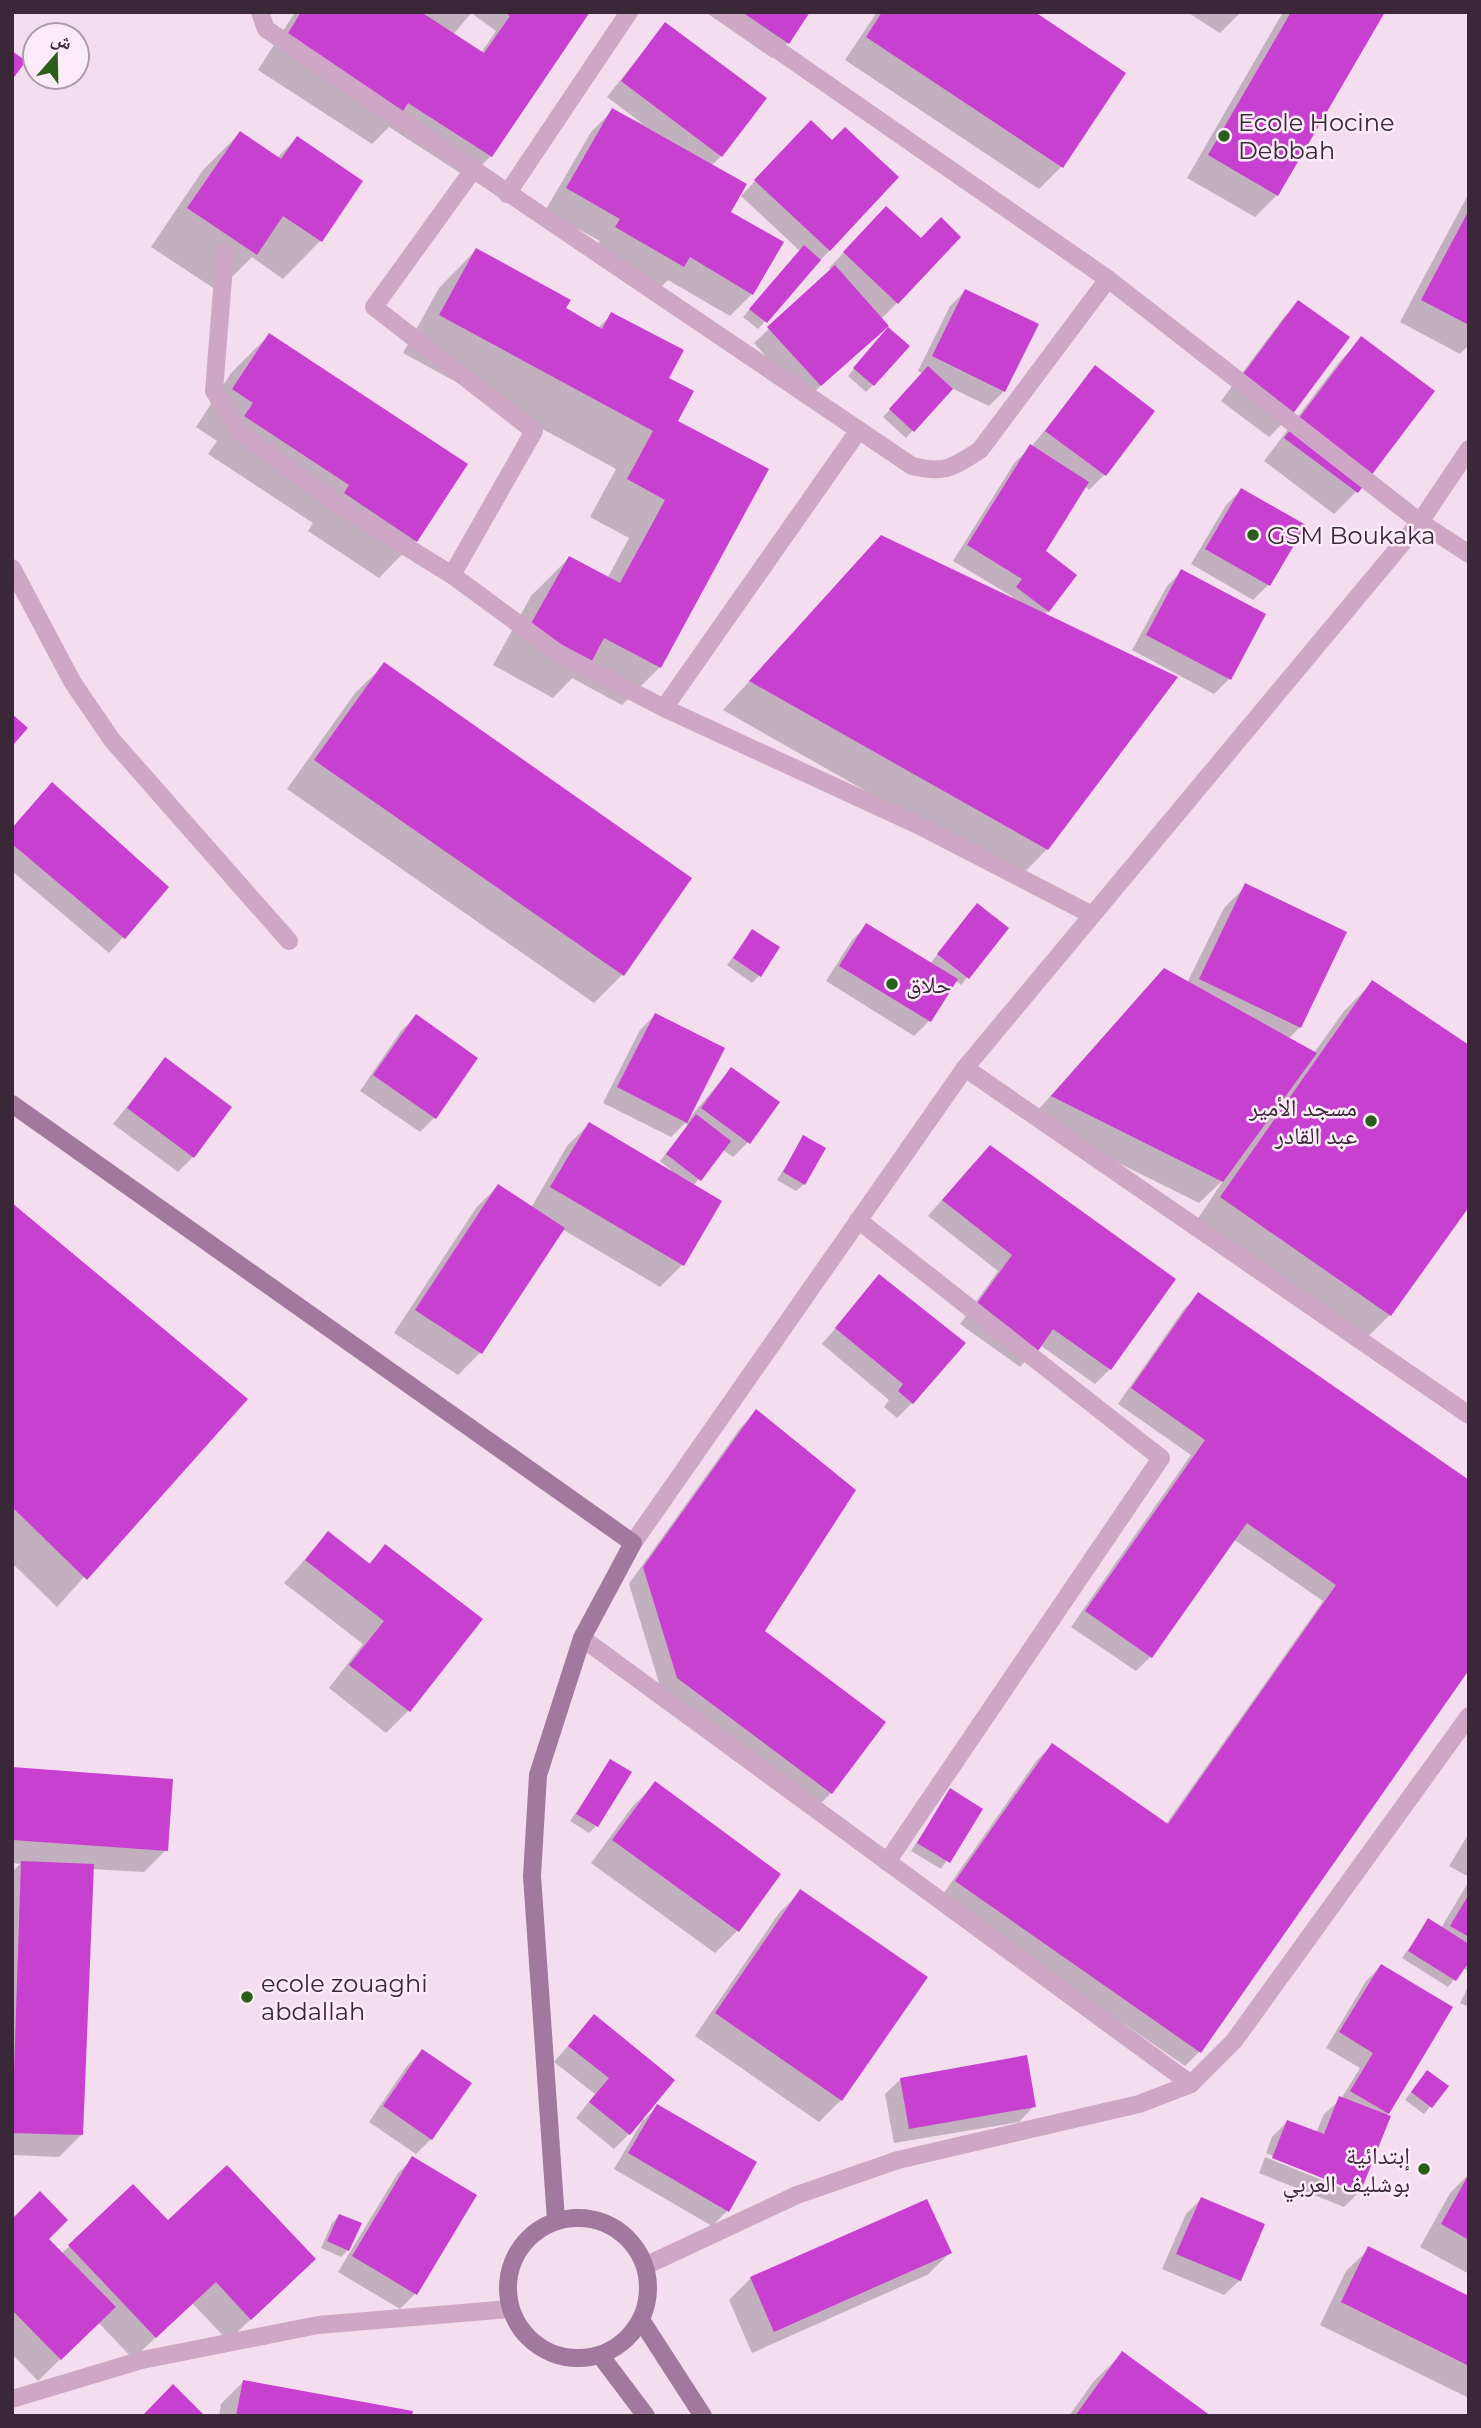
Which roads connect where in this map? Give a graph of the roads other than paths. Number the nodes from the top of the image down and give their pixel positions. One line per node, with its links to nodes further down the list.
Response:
1 (260, 12): 4 (street)
2 (629, 12): 5 (street)
3 (723, 12): 7 (street)
4 (473, 170): 5 (street); 13 (street)
5 (507, 194): 8 (street)
6 (225, 253): 13 (street)
7 (1108, 279): 8 (street); 10 (street)
8 (859, 430): 14 (street)
9 (1469, 449): 10 (street)
10 (1420, 522): 11 (street); 15 (street)
11 (1469, 554)
12 (12, 568): 16 (street)
13 (452, 575): 14 (street)
14 (664, 708): 15 (street)
15 (1092, 915): 17 (street)
16 (289, 941)
17 (965, 1068): 19 (street); 20 (street)
18 (12, 1104): 21 (street)
19 (858, 1220): 21 (street); 24 (street)
20 (1469, 1415)
21 (633, 1543): 22 (street)
22 (582, 1639): 24 (street); 26 (street)
23 (1469, 1716): 25 (street)
24 (887, 1862): 25 (street)
25 (1191, 2084): 27 (street)
26 (556, 2220): 27 (street); 28 (street)
27 (645, 2266): 29 (street)
28 (510, 2309): 30 (street); 31 (street)
29 (641, 2320): 30 (street); 33 (street)
30 (600, 2355): 32 (street)
31 (12, 2399)
32 (646, 2416)
33 (703, 2416)

